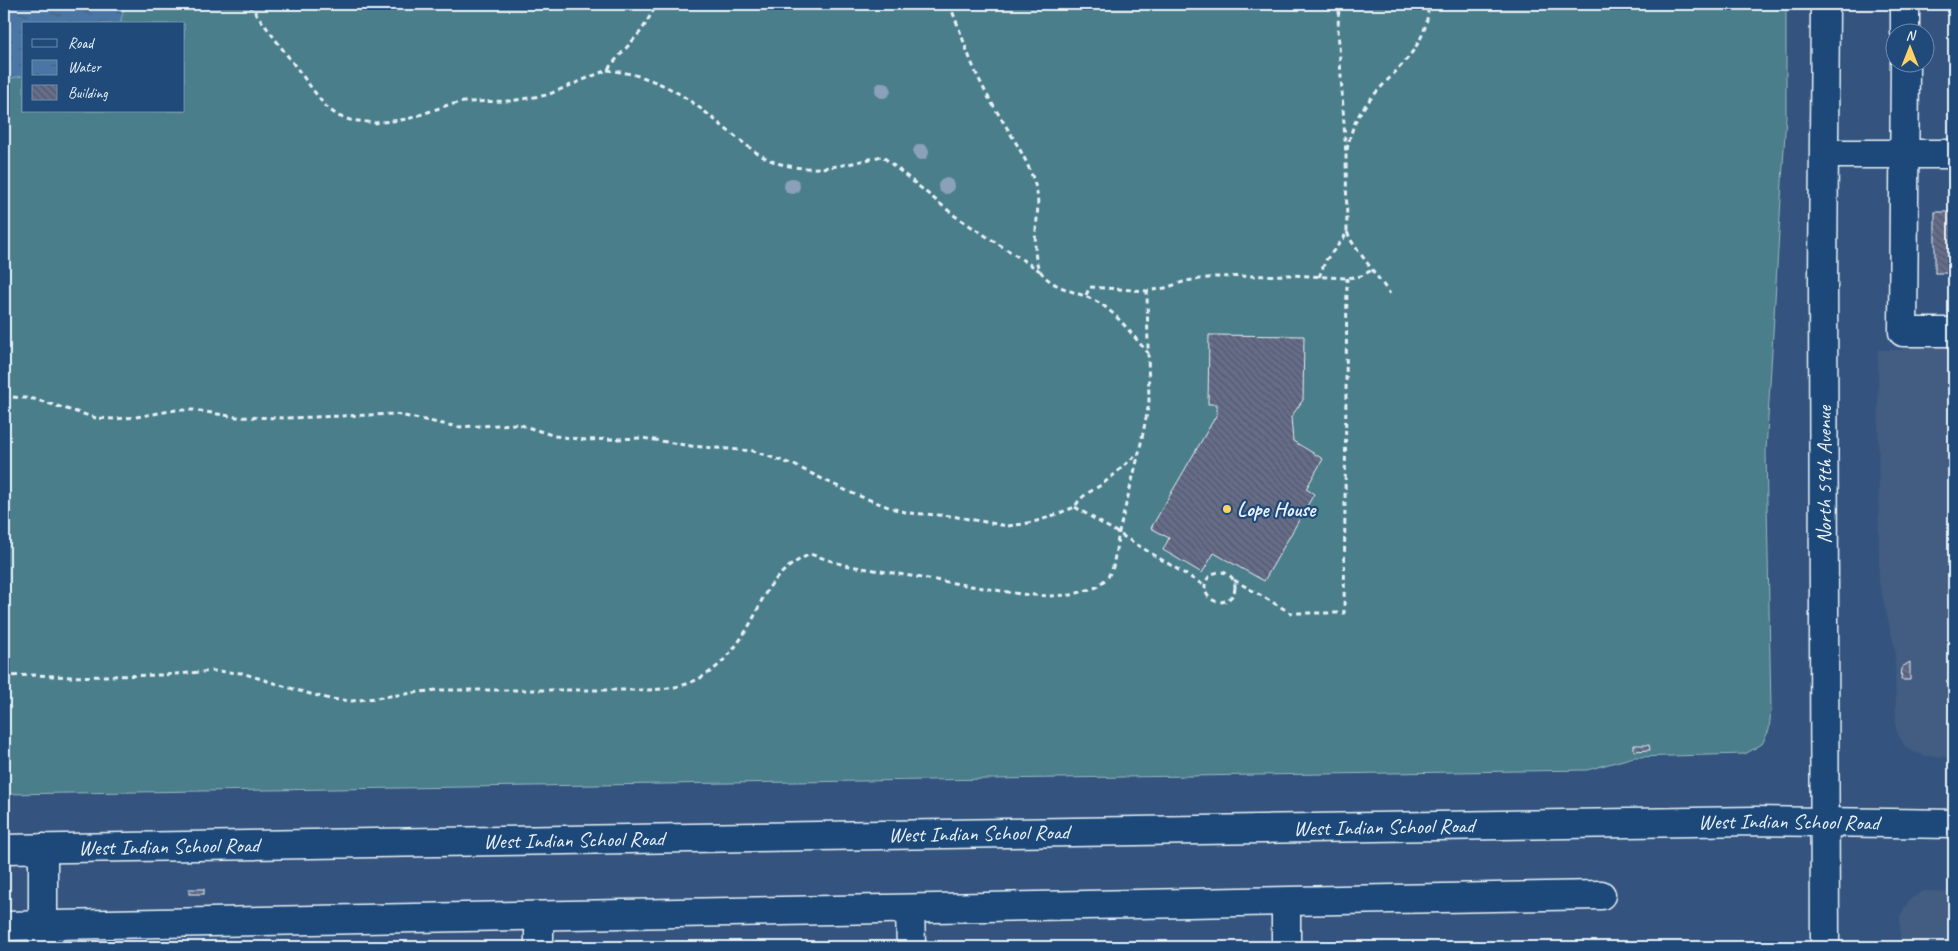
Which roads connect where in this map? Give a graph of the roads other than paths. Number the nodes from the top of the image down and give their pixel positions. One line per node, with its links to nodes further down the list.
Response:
1 (1826, 4): 6 (main road, North 59th Avenue)
2 (1905, 4): 3 (main road)
3 (1905, 22)
4 (1905, 72): 5 (main road)
5 (1904, 153): 6 (main road); 7 (main road); 8 (main road)
6 (1825, 154): 9 (main road, North 59th Avenue)
7 (1954, 154)
8 (1954, 332)
9 (1824, 821): 10 (main road, West Indian School Road); 11 (main road, West Indian School Road); 22 (main road, North 59th Avenue)
10 (1954, 824)
11 (43, 848): 12 (main road, West Indian School Road); 18 (main road)
12 (4, 849)
13 (1601, 895): 14 (main road)
14 (1286, 902): 15 (main road); 21 (main road)
15 (910, 910): 16 (main road); 20 (main road)
16 (539, 916): 18 (main road); 19 (main road)
17 (4, 926): 18 (main road)
18 (43, 936)
19 (540, 947)
20 (911, 947)
21 (1286, 947)
22 (1824, 947)

